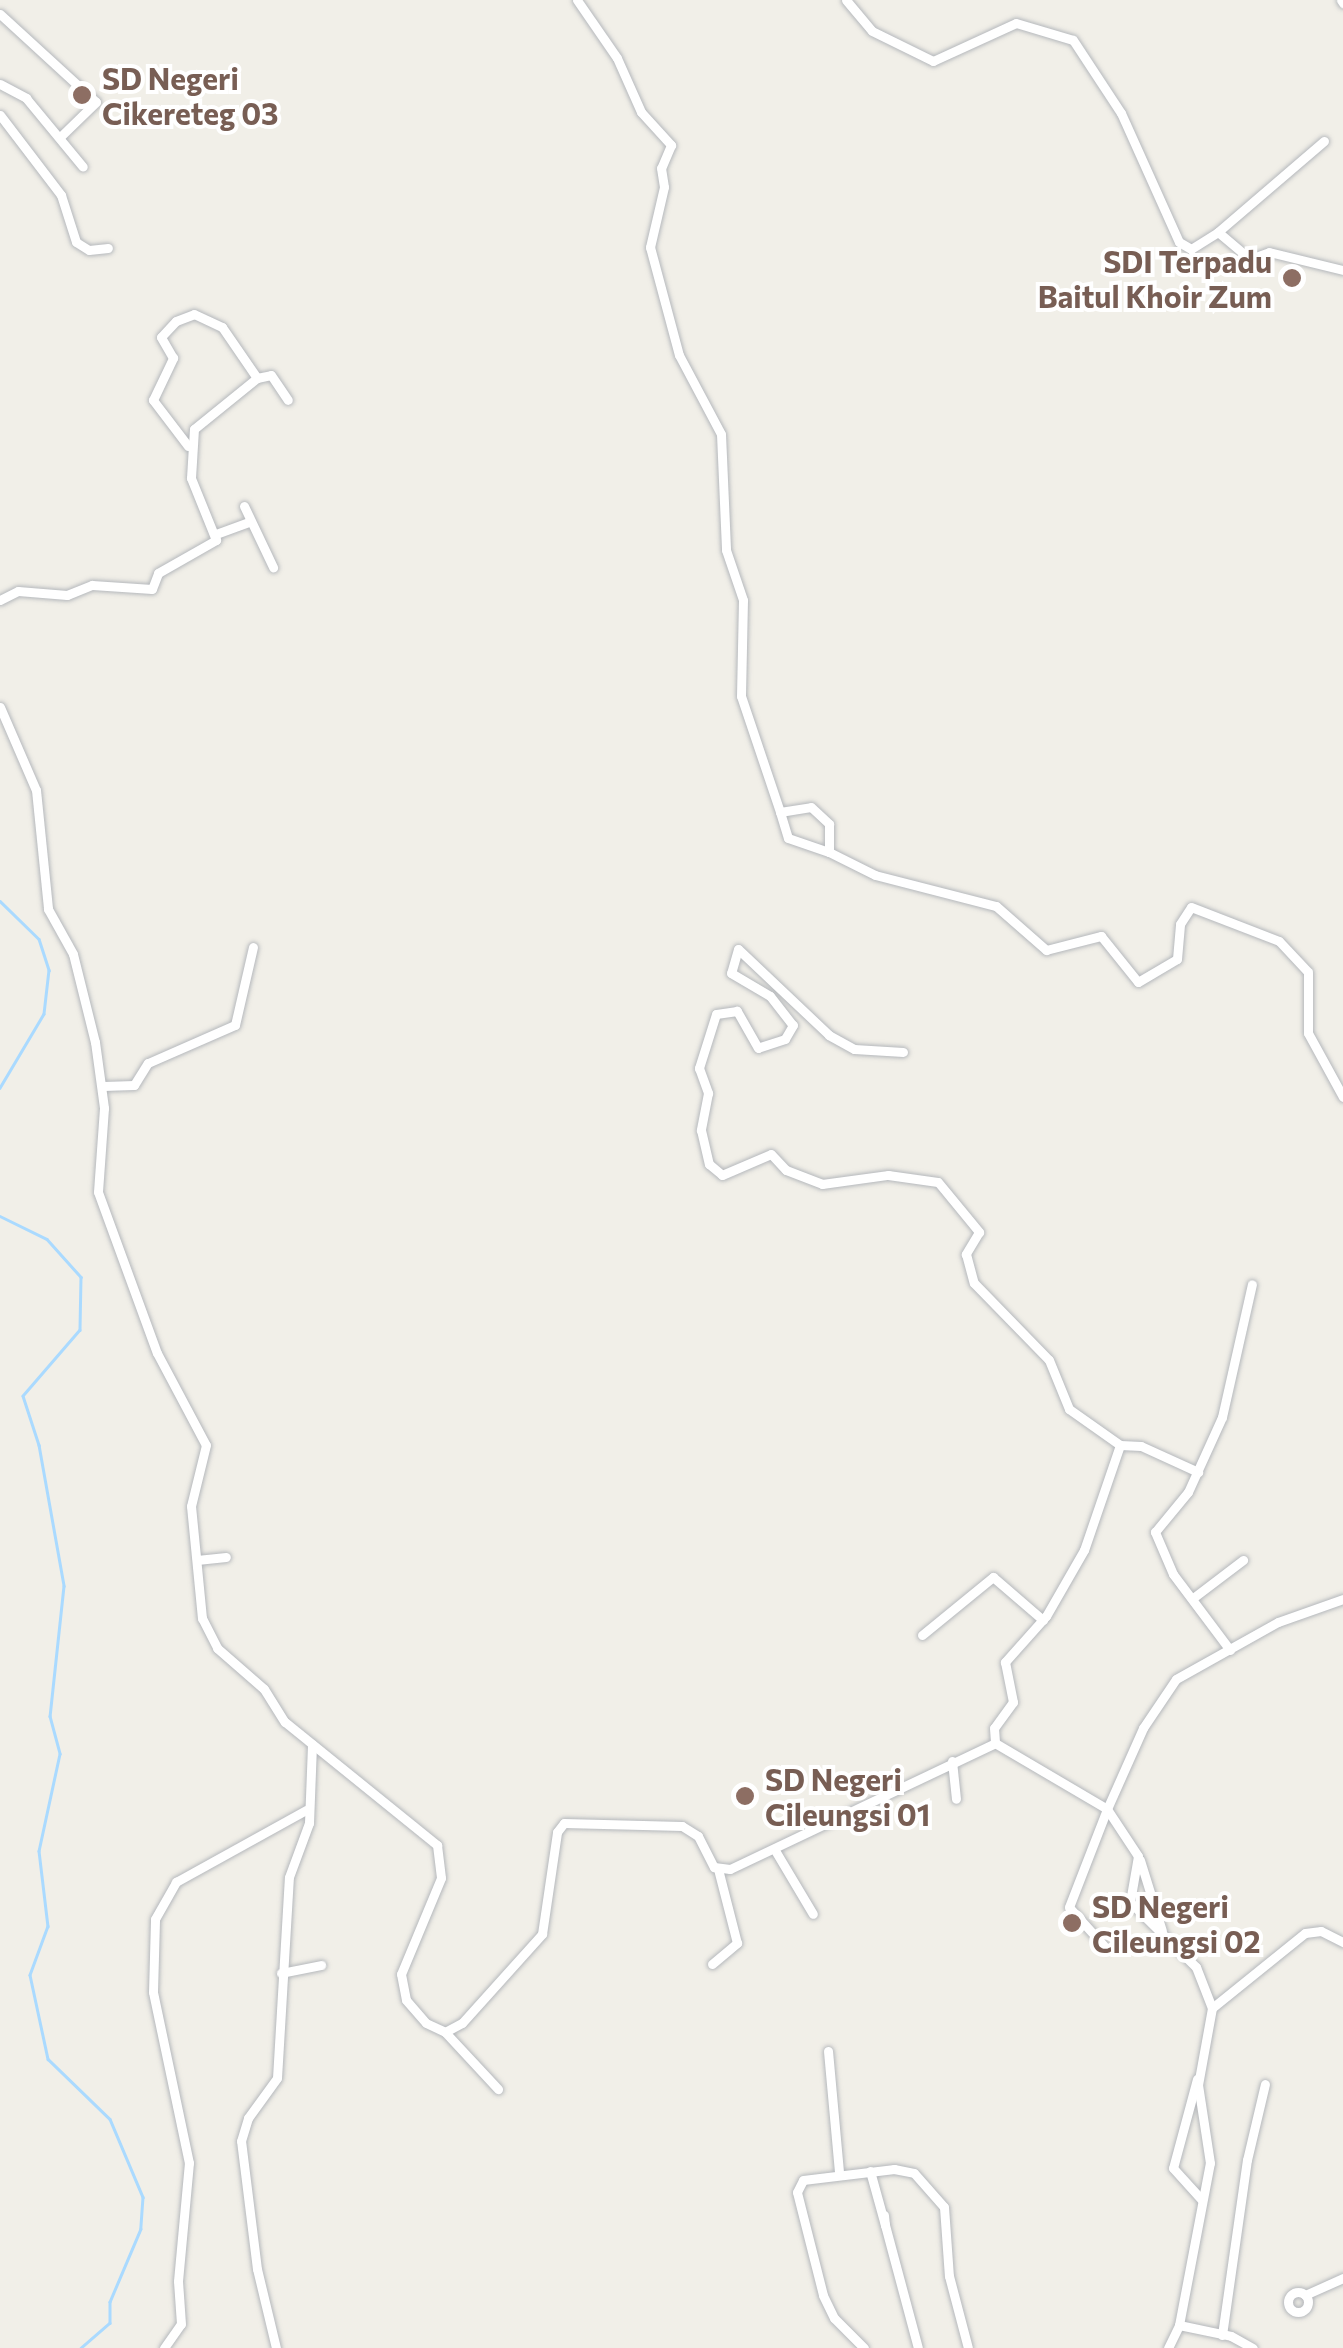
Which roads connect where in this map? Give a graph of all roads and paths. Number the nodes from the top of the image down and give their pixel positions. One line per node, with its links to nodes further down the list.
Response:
1 (1, 0): 4 (street)
2 (577, 0): 22 (street)
3 (846, 0): 10 (street)
4 (0, 11): 7 (street)
5 (0, 84): 7 (street)
6 (0, 115): 11 (street)
7 (60, 137): 9 (street)
8 (1324, 142): 10 (street)
9 (83, 167)
10 (1218, 232): 12 (street)
11 (108, 248)
12 (1343, 270)
13 (257, 378): 14 (street); 15 (street); 15 (street)
14 (288, 400)
15 (188, 446): 18 (street)
16 (244, 506): 17 (street)
17 (251, 521): 18 (street); 19 (street)
18 (216, 534): 20 (street)
19 (273, 566)
20 (0, 600)
21 (0, 707): 26 (street)
22 (780, 812): 23 (street); 23 (street)
23 (829, 852): 27 (street)
24 (253, 947): 26 (street)
25 (903, 1052): 29 (street)
26 (103, 1086): 32 (street)
27 (1343, 1097)
28 (1252, 1284): 30 (street)
29 (1120, 1445): 30 (street); 36 (street)
30 (1198, 1472): 34 (street)
31 (226, 1557): 32 (street)
32 (197, 1560): 40 (street)
33 (1243, 1560): 34 (street)
34 (1193, 1598): 38 (street)
35 (1343, 1599): 38 (street)
36 (1043, 1620): 37 (street); 39 (street)
37 (922, 1635)
38 (1230, 1650): 43 (street)
39 (995, 1743): 41 (street); 43 (street)
40 (312, 1744): 44 (street); 56 (street)
41 (952, 1762): 42 (street); 45 (street)
42 (956, 1799)
43 (1107, 1809): 46 (street); 51 (street)
44 (306, 1810): 54 (street); 68 (street)
45 (776, 1852): 47 (street); 48 (street)
46 (1138, 1856): 49 (street); 49 (street)
47 (718, 1869): 52 (street); 56 (street)
48 (812, 1914)
49 (1163, 1934): 55 (street)
50 (1343, 1942): 55 (street)
51 (1106, 1948)
52 (712, 1964)
53 (321, 1965): 54 (street)
54 (281, 1973): 69 (street)
55 (1212, 2008): 58 (street)
56 (445, 2032): 60 (street)
57 (828, 2050): 62 (street)
58 (1199, 2072): 63 (street); 63 (street)
59 (1265, 2084): 67 (street)
60 (498, 2089)
61 (870, 2170): 62 (street); 71 (street); 72 (street)
62 (839, 2172): 70 (street)
63 (1202, 2200): 66 (street)
64 (1343, 2278): 65 (street)
65 (1305, 2295)
66 (1179, 2325): 67 (street); 73 (street)
67 (1222, 2336): 74 (street)
68 (164, 2348)
69 (276, 2348)
70 (864, 2348)
71 (918, 2348)
72 (968, 2348)
73 (1168, 2348)
74 (1253, 2348)

